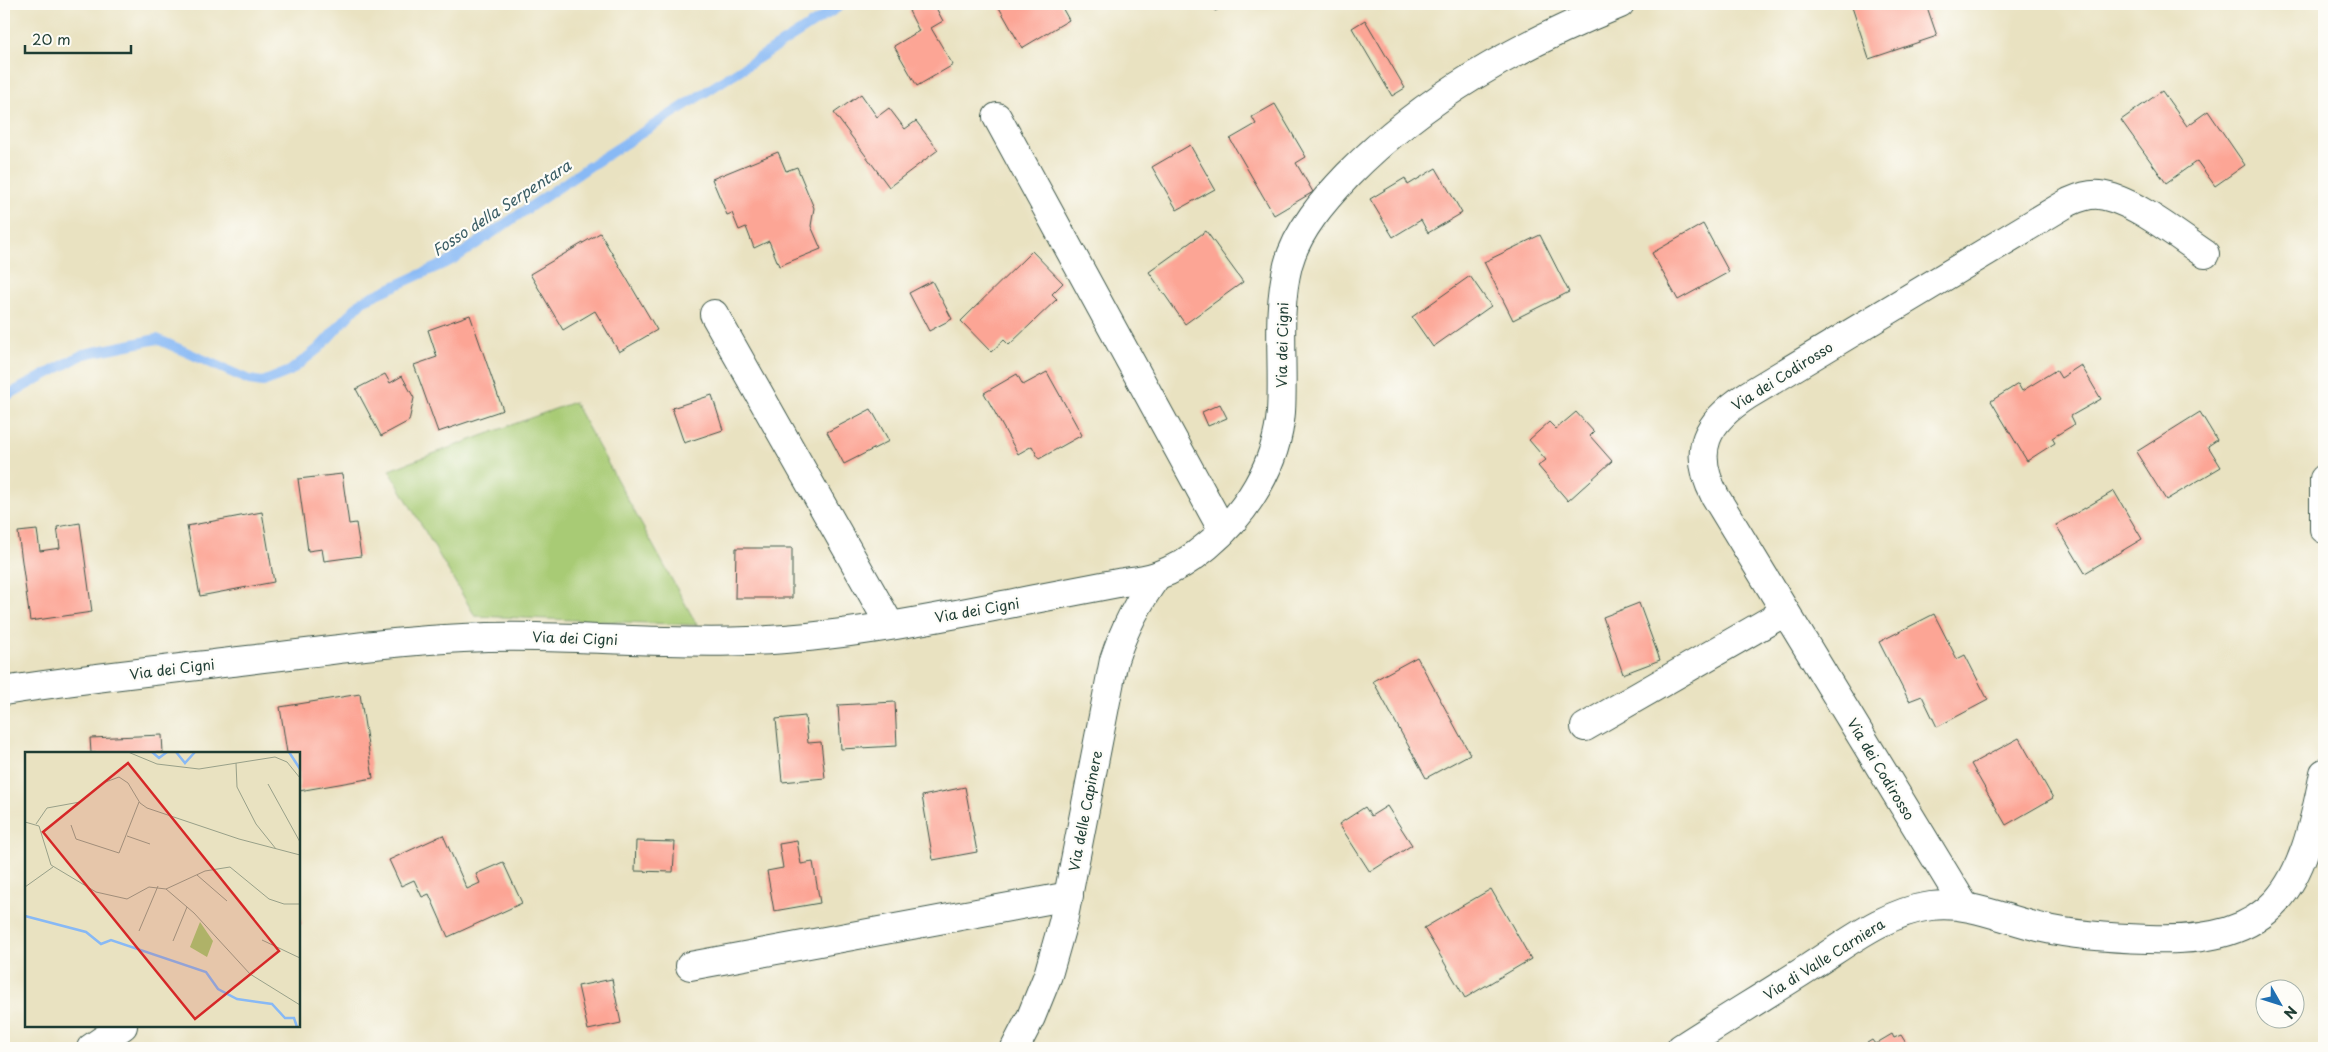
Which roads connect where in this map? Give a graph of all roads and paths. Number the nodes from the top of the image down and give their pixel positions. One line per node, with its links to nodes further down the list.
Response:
1 (1620, 4): 7 (street, Via dei Cigni)
2 (997, 117): 7 (street)
3 (2205, 254): 9 (street, Via dei Codirosso)
4 (714, 314): 10 (street)
5 (2324, 479): 6 (street)
6 (2324, 529)
7 (1223, 531): 8 (street, Via dei Cigni)
8 (1157, 576): 10 (street, Via dei Cigni); 14 (street, Via delle Capinere)
9 (1785, 612): 12 (street); 15 (street, Via dei Codirosso)
10 (890, 625): 11 (street, Via dei Cigni)
11 (4, 691)
12 (1585, 727)
13 (2324, 773): 15 (street, Via di Valle Carniera)
14 (1069, 896): 16 (street); 19 (street, Via delle Capinere)
15 (1964, 905): 20 (street, Via di Valle Carniera)
16 (690, 966)
17 (122, 1027): 18 (street)
18 (91, 1048)
19 (1015, 1048)
20 (1681, 1048)

